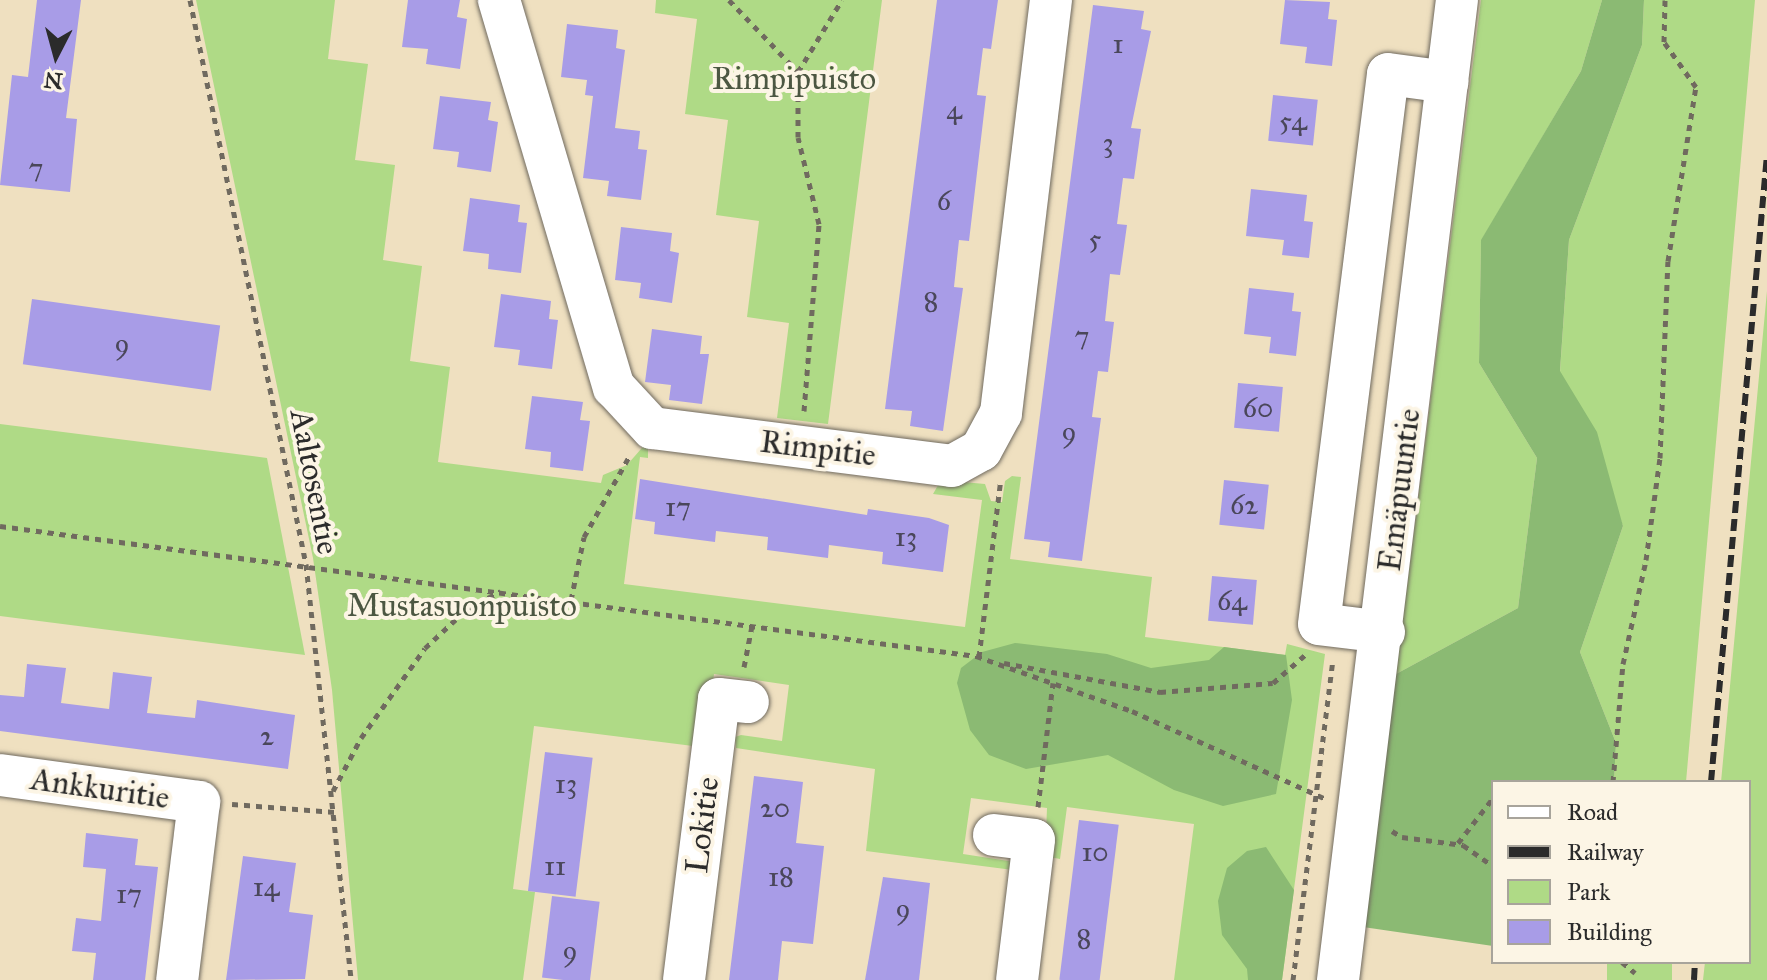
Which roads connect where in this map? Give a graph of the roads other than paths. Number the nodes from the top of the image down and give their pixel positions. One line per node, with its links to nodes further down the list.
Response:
1 (499, 0): 2 (street, Rimpitie)
2 (1051, 0)
3 (1457, 0): 4 (street, Emäpuuntie)
4 (1447, 82): 5 (street, Emäpuuntie); 5 (street)
5 (1384, 632): 12 (street, Emäpuuntie)
6 (748, 702): 10 (street, Lokitie)
7 (0, 775): 9 (street, Ankkuritie)
8 (1014, 837): 11 (street)
9 (177, 980)
10 (684, 980)
11 (1017, 980)
12 (1338, 980)

